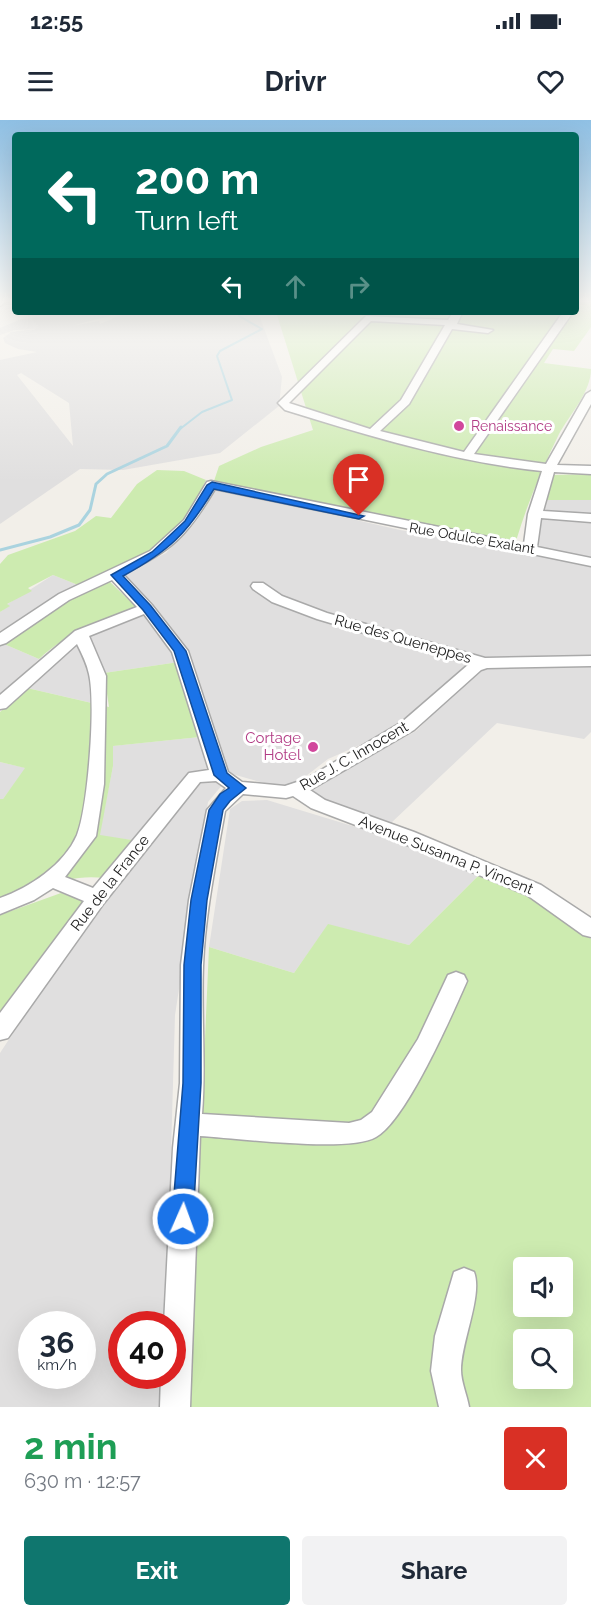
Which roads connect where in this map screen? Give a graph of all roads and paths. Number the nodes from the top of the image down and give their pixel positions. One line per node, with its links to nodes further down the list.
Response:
1 (324, 361): 5 (street)
2 (430, 361): 5 (street)
3 (534, 361): 6 (street)
4 (591, 394): 8 (street)
5 (372, 433): 6 (street)
6 (468, 455): 8 (street)
7 (591, 470): 8 (street)
8 (548, 471): 9 (street)
9 (535, 514): 10 (street); 11 (street)
10 (591, 518)
11 (530, 549): 12 (street, Rue Odulce Exalant); 13 (street, Rue Odulce Exalant)
12 (591, 562)
13 (116, 575): 15 (street); 17 (street)
14 (258, 586): 19 (street, Rue des Queneppes)
15 (147, 608): 16 (street); 21 (street)
16 (80, 634): 20 (street); 23 (street)
17 (0, 640)
18 (591, 661): 19 (street, Rue des Queneppes)
19 (484, 663): 22 (street, Rue J. C. Innocent)
20 (0, 704)
21 (230, 782): 22 (street, Rue J. C. Innocent); 24 (street, Rue de la France); 29 (street)
22 (296, 790): 26 (street, Avenue Susanna P. Vincent)
23 (52, 880): 24 (street); 25 (street)
24 (97, 898): 28 (street, Rue de la France)
25 (0, 906)
26 (591, 929)
27 (456, 981): 29 (street)
28 (0, 1030)
29 (188, 1124): 31 (street)
30 (464, 1282): 32 (street)
31 (175, 1407)
32 (454, 1407)

